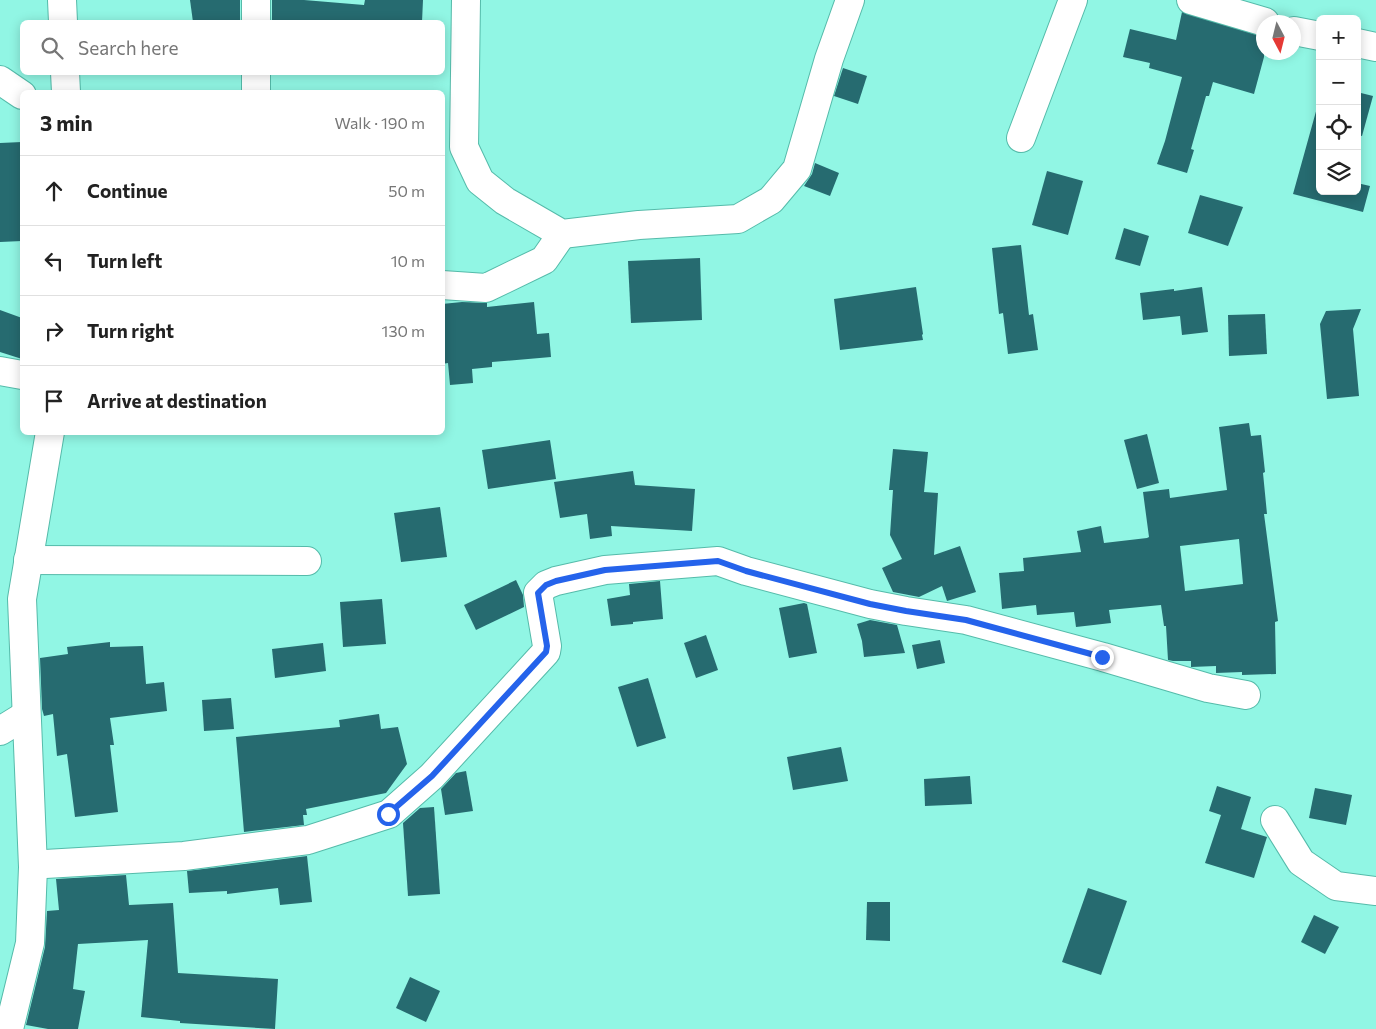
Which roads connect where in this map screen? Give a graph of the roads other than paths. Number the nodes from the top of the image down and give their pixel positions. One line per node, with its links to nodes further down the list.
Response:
1 (62, 0): 8 (street)
2 (256, 0): 9 (street)
3 (466, 0): 21 (street)
4 (850, 0): 21 (street)
5 (1073, 0): 20 (street)
6 (1191, 0): 7 (street)
7 (1256, 19)
8 (63, 20)
9 (256, 20)
10 (1301, 32): 11 (street)
11 (1316, 35)
12 (1361, 44): 13 (street)
13 (1376, 47)
14 (65, 75): 17 (street)
15 (256, 75): 18 (street)
16 (0, 80): 19 (street)
17 (66, 90)
18 (256, 90)
19 (20, 93)
20 (1021, 138)
21 (562, 234): 22 (street)
22 (445, 285)
23 (0, 371): 24 (street)
24 (20, 375)
25 (49, 435): 26 (street)
26 (28, 560): 27 (street); 29 (street)
27 (307, 561)
28 (1246, 695): 32 (street)
29 (26, 714): 30 (street); 32 (street)
30 (0, 731)
31 (1275, 820): 33 (street)
32 (33, 867): 34 (street)
33 (1376, 891)
34 (10, 1029)

